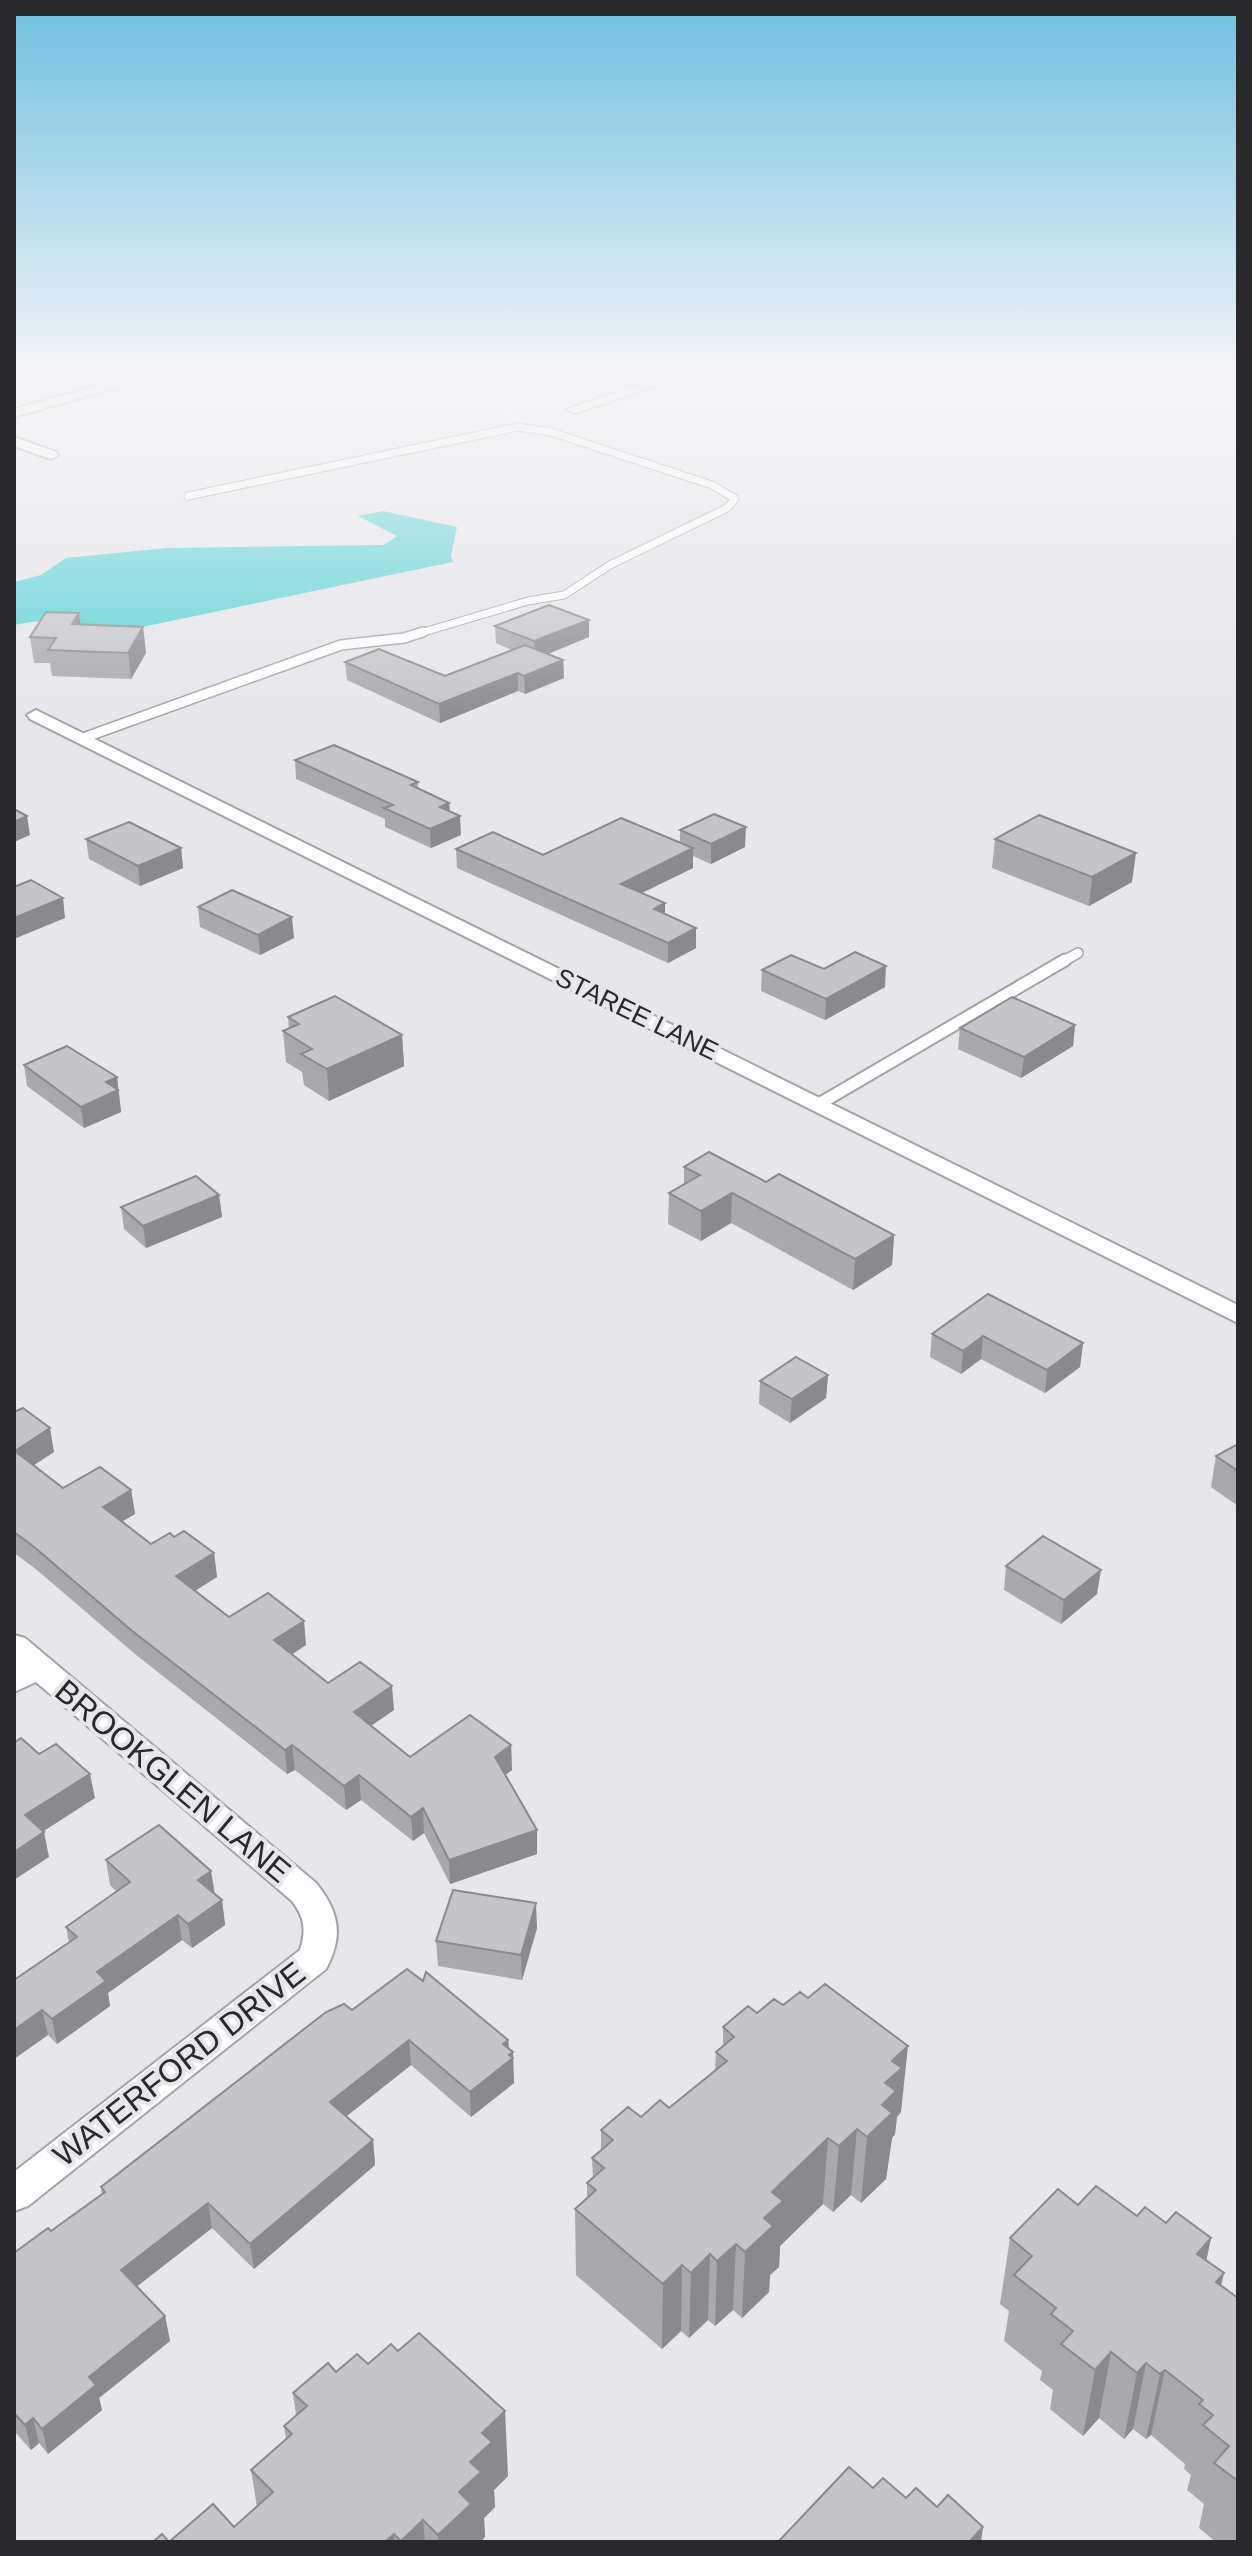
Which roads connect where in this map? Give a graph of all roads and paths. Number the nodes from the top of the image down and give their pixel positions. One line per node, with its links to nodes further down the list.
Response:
1 (206, 492): 3 (lane)
2 (724, 492): 5 (lane)
3 (188, 496)
4 (36, 715): 5 (street, STAREE LANE)
5 (83, 738): 7 (street, STAREE LANE)
6 (1078, 953): 7 (lane)
7 (819, 1104): 8 (street, STAREE LANE)
8 (1238, 1315)
9 (22, 1664): 10 (street, BROOKGLEN LANE)
10 (324, 1922): 11 (street, WATERFORD DRIVE)
11 (14, 2194)

